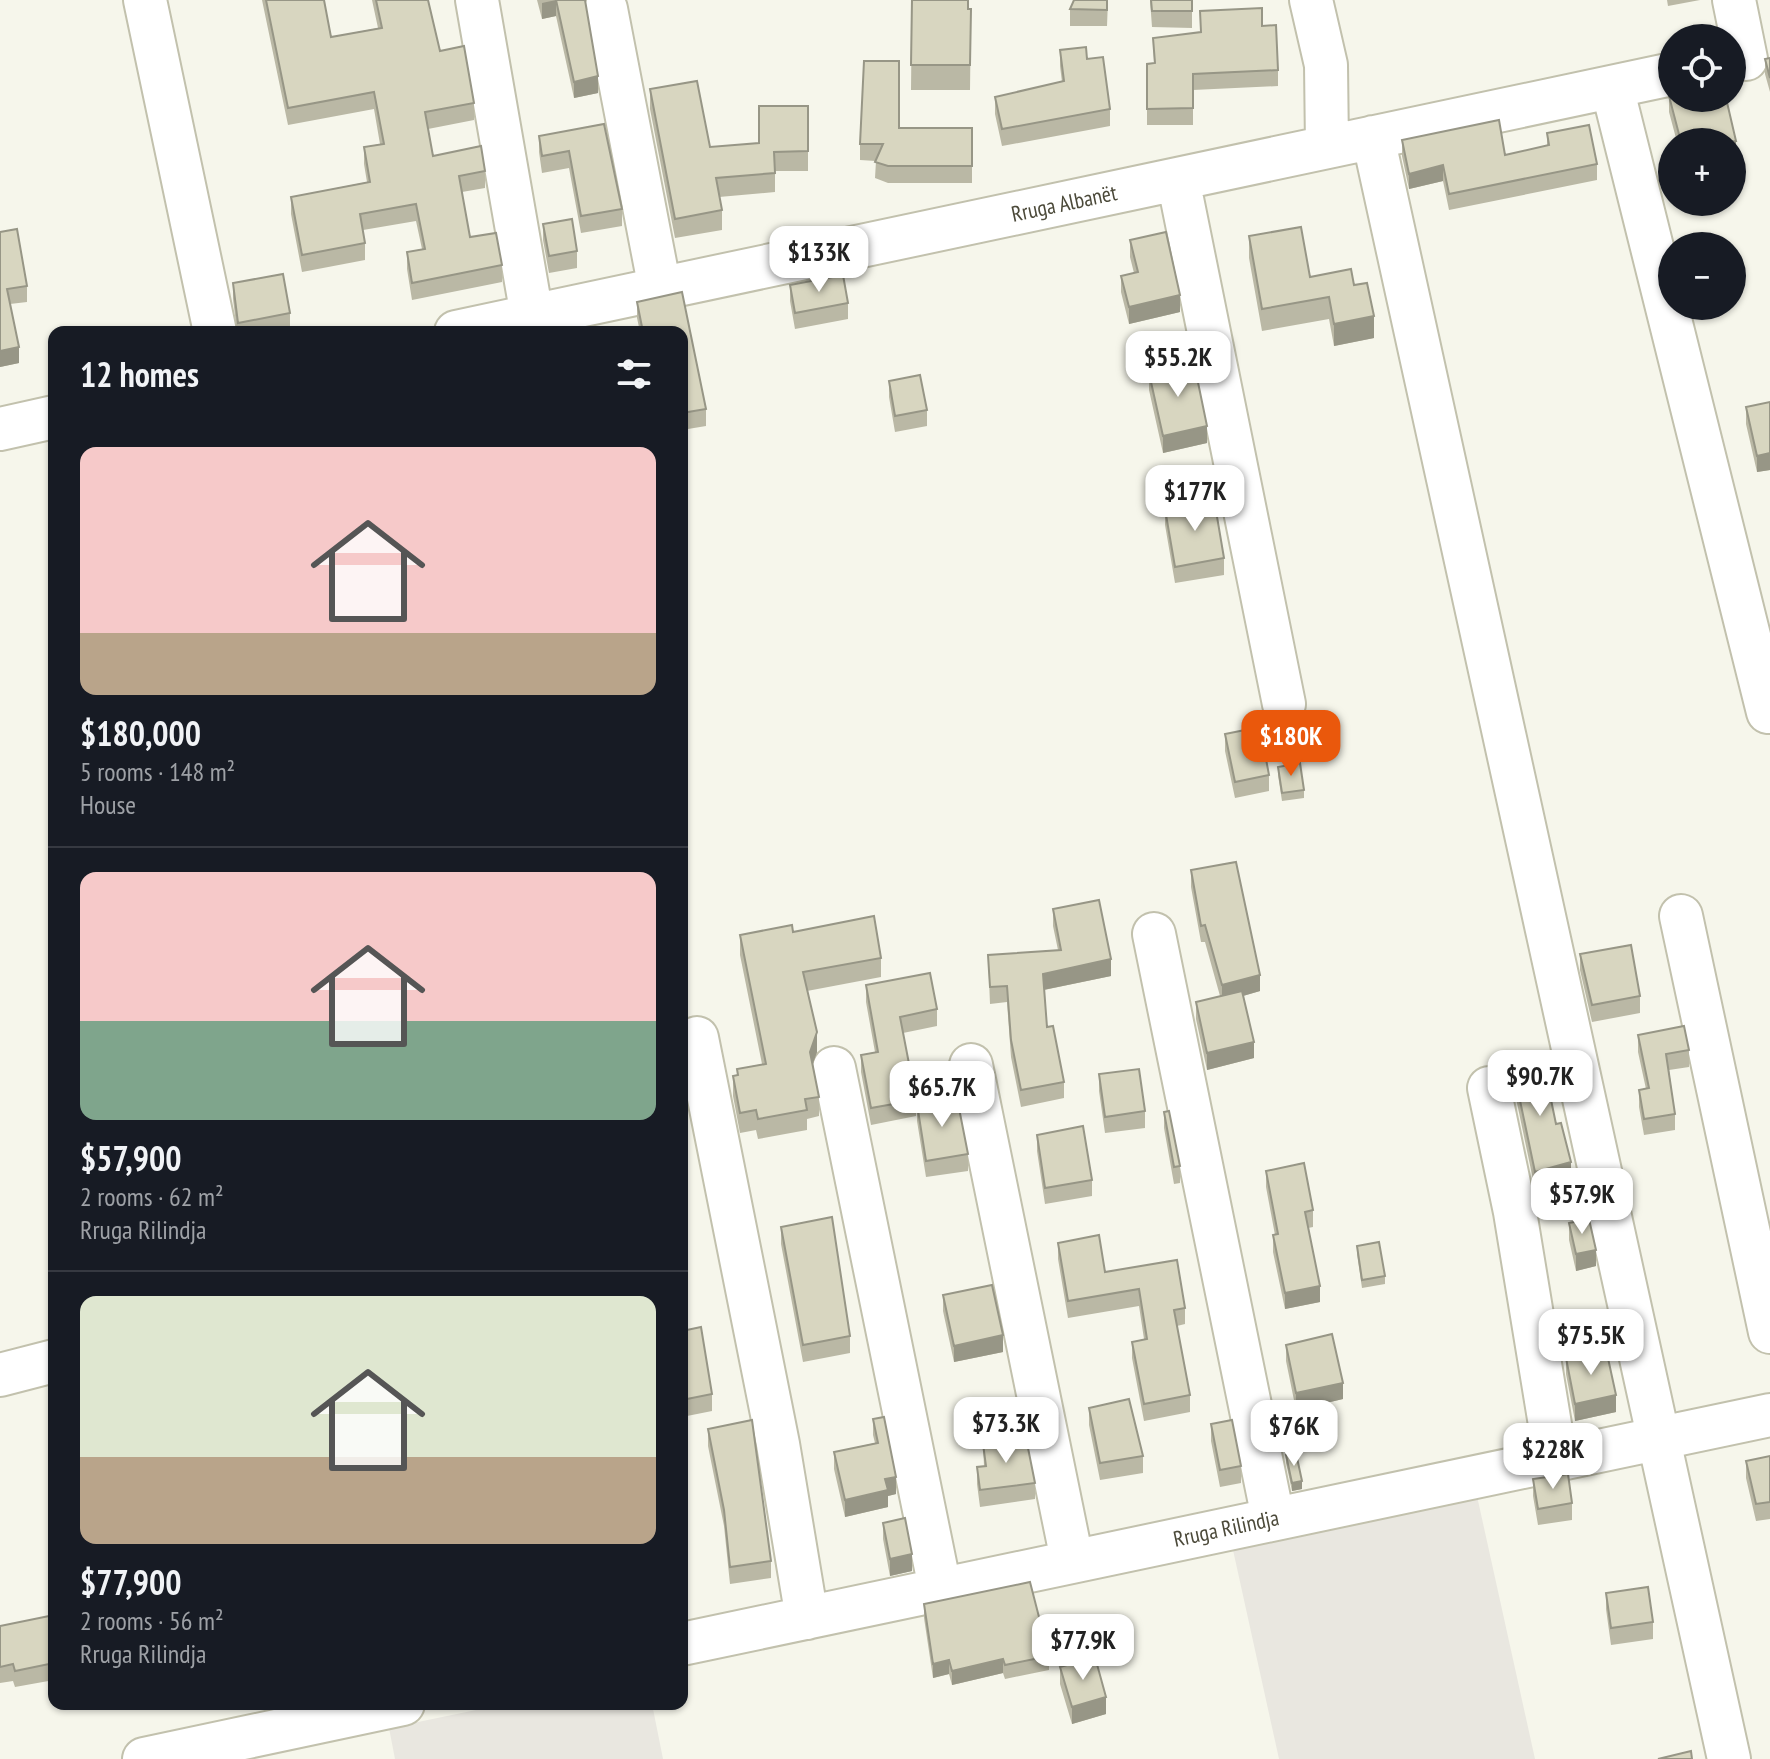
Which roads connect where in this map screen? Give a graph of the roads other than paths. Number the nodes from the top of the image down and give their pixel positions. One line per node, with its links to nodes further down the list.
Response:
1 (145, 0): 14 (street)
2 (477, 0): 13 (street)
3 (1311, 0): 10 (street)
4 (1734, 0): 6 (street)
5 (606, 9): 12 (street)
6 (1749, 58)
7 (1658, 77): 8 (street, Rruga Albanët)
8 (1612, 87): 9 (street, Rruga Albanët); 19 (street)
9 (1373, 137): 10 (street, Rruga Albanët); 30 (street)
10 (1327, 147): 11 (street, Rruga Albanët)
11 (1178, 179): 12 (street, Rruga Albanët); 18 (street)
12 (660, 289): 13 (street, Rruga Albanët)
13 (532, 316): 15 (street, Rruga Albanët)
14 (214, 326)
15 (484, 326)
16 (48, 418): 17 (street)
17 (0, 429)
18 (1284, 704)
19 (1768, 712)
20 (1681, 916): 26 (street)
21 (1154, 934): 32 (street)
22 (697, 1038): 35 (street)
23 (971, 1065): 33 (street)
24 (834, 1068): 34 (street)
25 (1489, 1088): 31 (street)
26 (1770, 1332)
27 (48, 1363): 28 (street)
28 (0, 1375)
29 (1770, 1415): 30 (street, Rruga Rilindja)
30 (1660, 1438): 31 (street, Rruga Rilindja); 39 (street)
31 (1556, 1461): 32 (street, Rruga Rilindja)
32 (1273, 1518): 33 (street, Rruga Rilindja)
33 (1072, 1560): 34 (street, Rruga Rilindja)
34 (940, 1588): 35 (street, Rruga Rilindja)
35 (807, 1618): 36 (street, Rruga Rilindja)
36 (688, 1643)
37 (366, 1710): 38 (street)
38 (144, 1759)
39 (1729, 1759)

